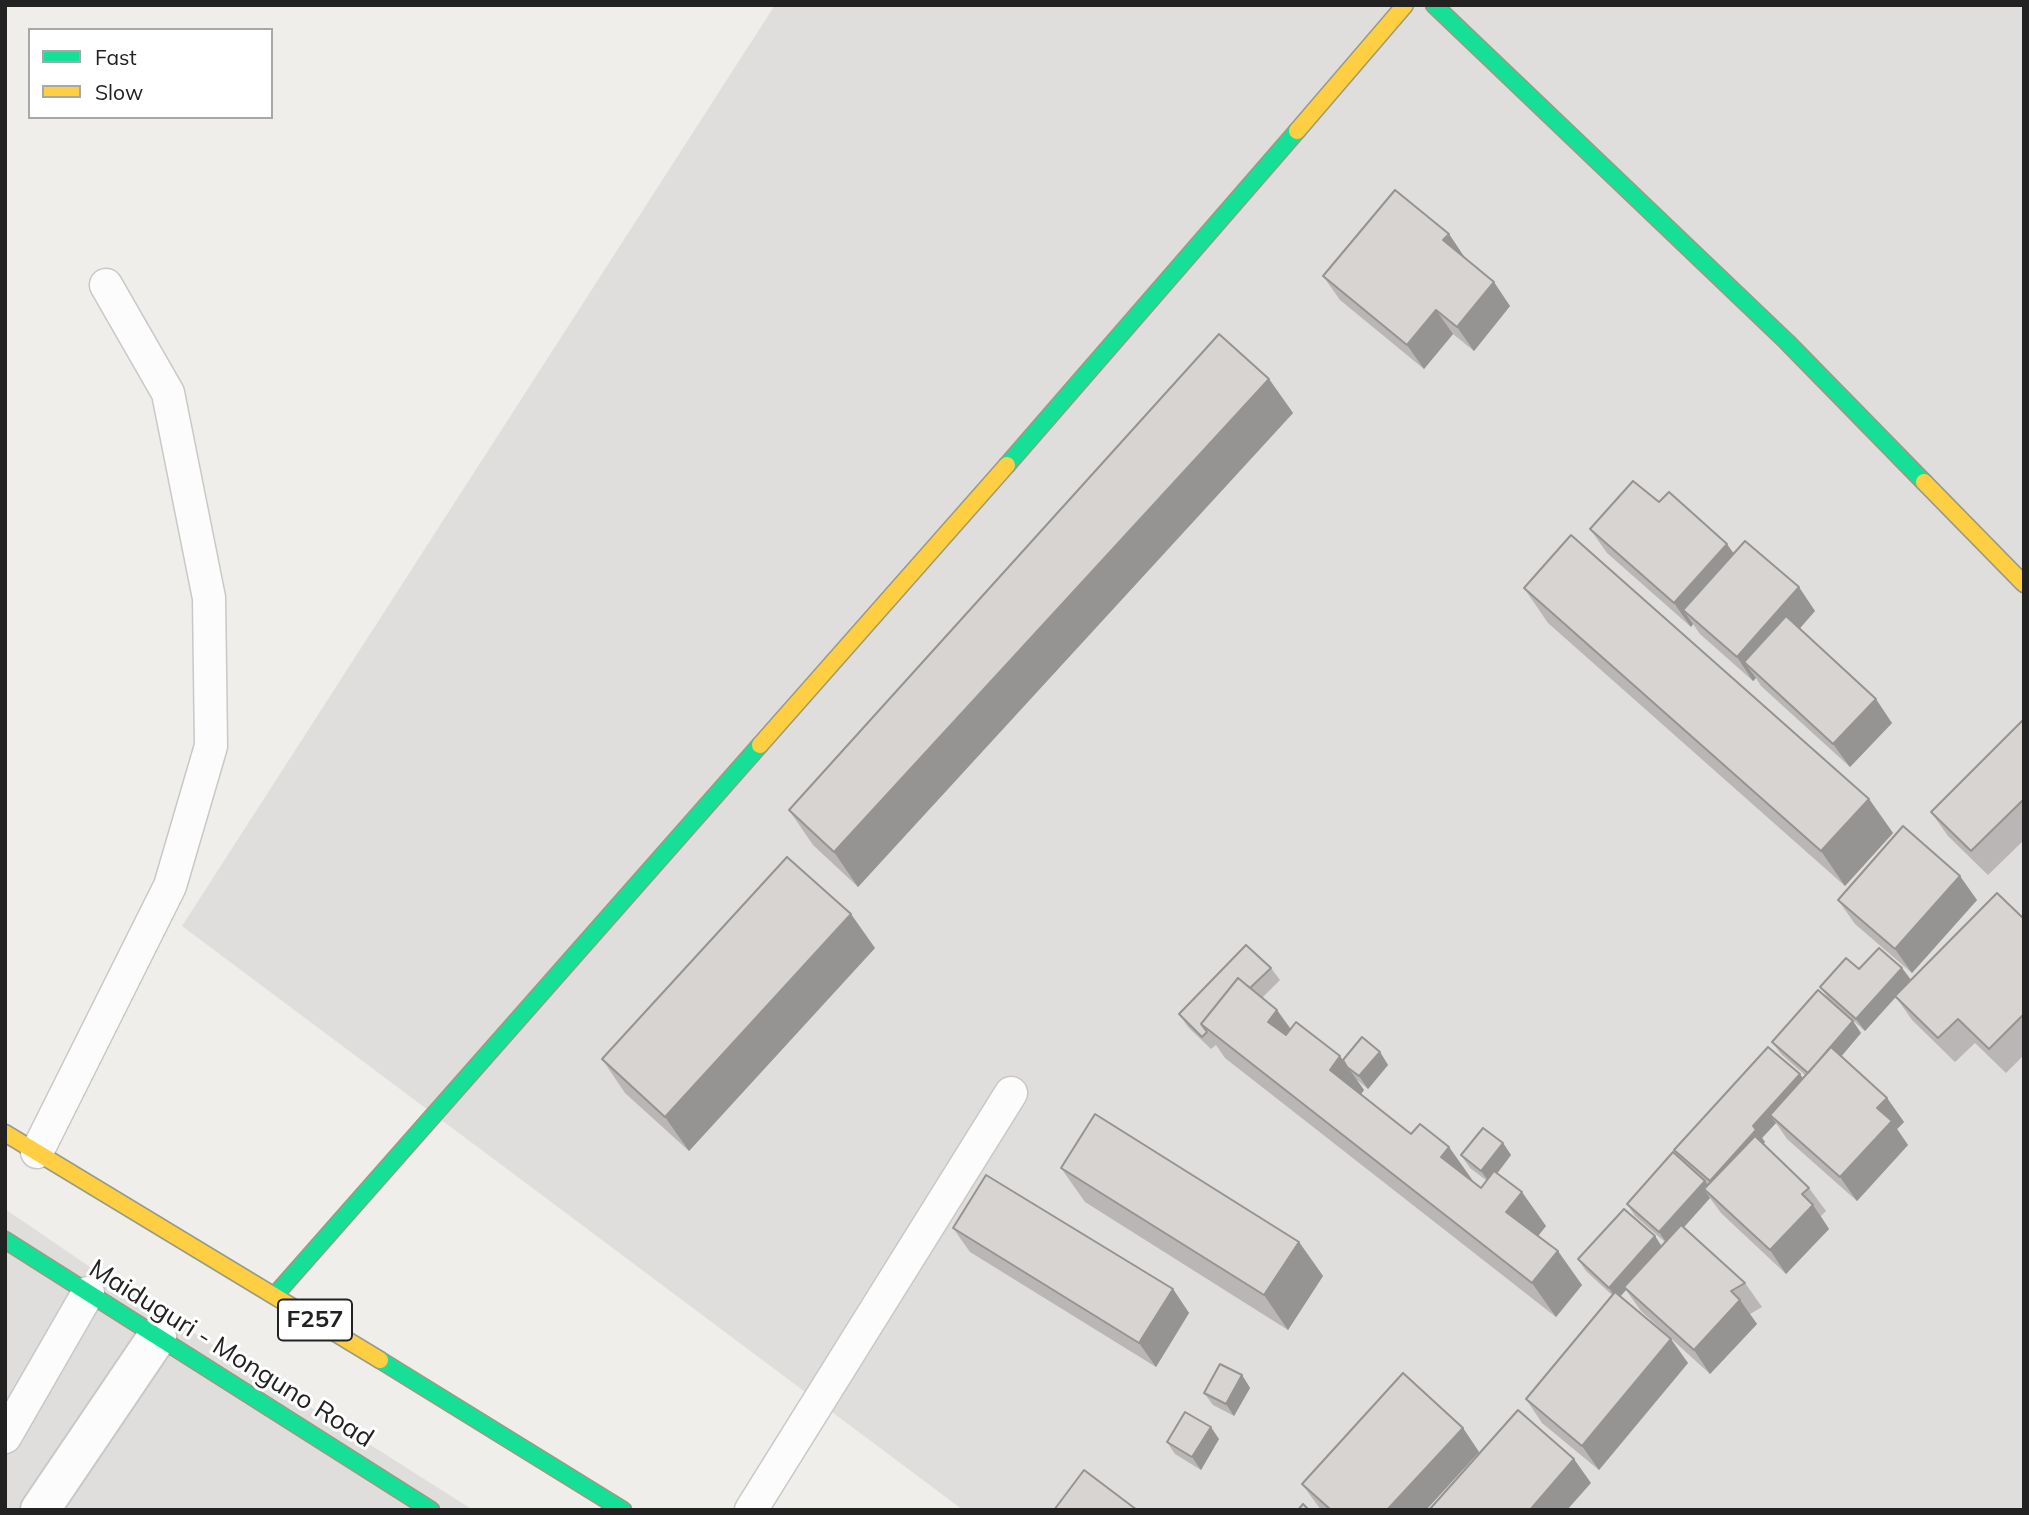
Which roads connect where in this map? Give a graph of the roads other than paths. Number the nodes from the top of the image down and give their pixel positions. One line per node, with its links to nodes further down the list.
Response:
1 (1405, 5): 10 (street)
2 (1434, 5): 4 (street)
3 (106, 285): 7 (lane)
4 (2024, 584)
5 (1011, 1093): 16 (lane)
6 (5, 1133): 7 (street, F257)
7 (37, 1152): 10 (street, F257)
8 (5, 1240): 9 (street, Maiduguri - Monguno Road)
9 (88, 1293): 11 (street, Maiduguri - Monguno Road); 12 (lane)
10 (275, 1295): 15 (street, F257)
11 (157, 1337): 13 (street); 14 (street, Maiduguri - Monguno Road)
12 (5, 1437)
13 (40, 1510)
14 (431, 1510)
15 (623, 1510)
16 (751, 1510)

